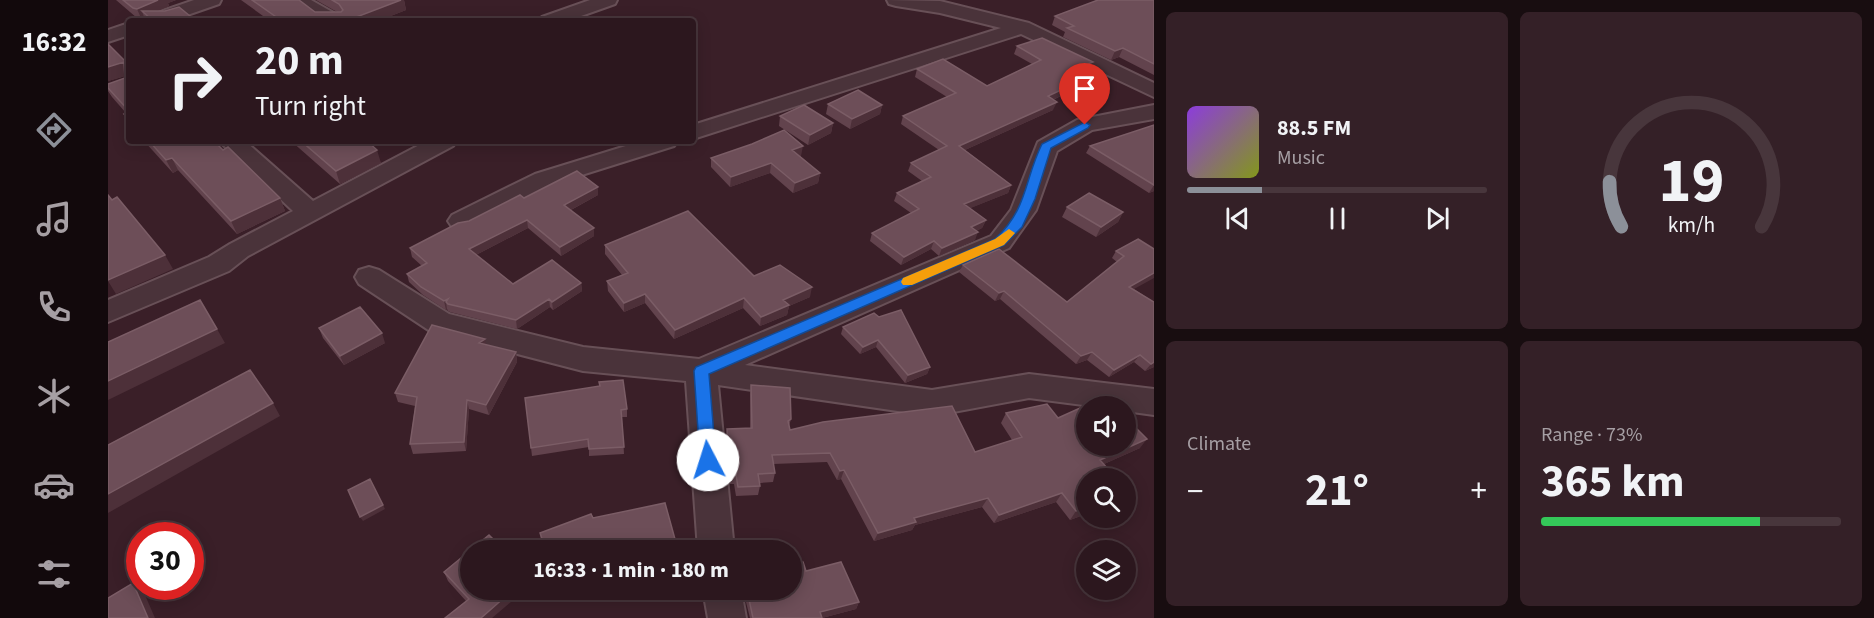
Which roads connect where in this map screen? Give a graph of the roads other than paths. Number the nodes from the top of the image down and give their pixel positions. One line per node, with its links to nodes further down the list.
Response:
1 (212, 0): 5 (street)
2 (609, 0): 7 (street)
3 (896, 0): 8 (street)
4 (298, 9): 6 (street)
5 (161, 18)
6 (329, 18)
7 (558, 18)
8 (1022, 27): 11 (street); 13 (street)
9 (126, 30): 10 (street)
10 (108, 36)
11 (1154, 91)
12 (1154, 112): 21 (street)
13 (696, 131)
14 (234, 144): 17 (street)
15 (439, 144): 17 (street)
16 (656, 144): 18 (street)
17 (310, 212): 20 (street)
18 (461, 221)
19 (369, 277): 21 (street)
20 (108, 312)
21 (701, 371): 22 (street); 23 (street)
22 (1154, 402)
23 (715, 540)
24 (724, 600): 25 (street)
25 (727, 618)

